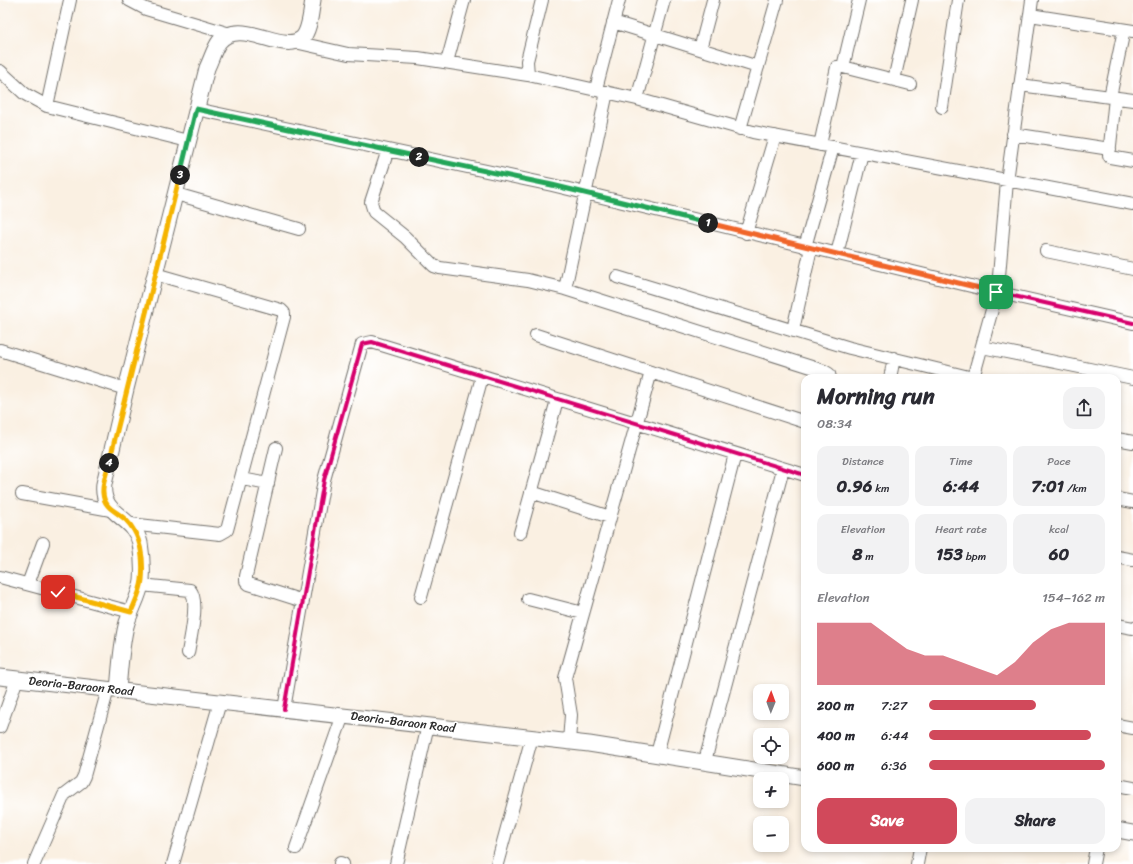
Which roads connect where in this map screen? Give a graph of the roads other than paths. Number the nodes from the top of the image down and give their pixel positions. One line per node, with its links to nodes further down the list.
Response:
1 (70, 0): 33 (street)
2 (129, 0): 17 (street)
3 (313, 0): 19 (street)
4 (464, 0): 21 (street)
5 (542, 0): 25 (street)
6 (619, 0): 15 (street)
7 (664, 0): 18 (street)
8 (713, 0): 20 (street)
9 (777, 0): 22 (street)
10 (859, 0): 23 (street)
11 (912, 0): 26 (street)
12 (958, 0): 34 (street)
13 (1032, 0): 14 (street)
14 (1030, 15): 16 (street); 28 (street)
15 (613, 22): 18 (street); 29 (street)
16 (1128, 30): 30 (street)
17 (230, 34): 19 (street); 35 (street)
18 (655, 35): 20 (street); 31 (street)
19 (295, 42): 21 (street)
20 (700, 49): 22 (street)
21 (447, 62): 25 (street)
22 (758, 67): 36 (street)
23 (843, 67): 26 (street); 40 (street)
24 (0, 71): 33 (street)
25 (528, 75): 29 (street)
26 (894, 80): 27 (street)
27 (910, 84)
28 (1020, 85): 30 (street); 37 (street)
29 (601, 90): 31 (street); 48 (street)
30 (1113, 98): 32 (street); 42 (street)
31 (637, 99): 36 (street)
32 (1133, 100)
33 (47, 106): 39 (street)
34 (942, 107)
35 (196, 109): 39 (street); 43 (street)
36 (740, 129): 38 (street)
37 (1013, 134): 42 (street); 46 (street)
38 (775, 136): 40 (street); 51 (street)
39 (188, 141): 47 (street)
40 (820, 145): 41 (street)
41 (833, 148): 44 (street); 52 (street)
42 (1110, 149): 45 (street)
43 (388, 150): 48 (street); 58 (street)
44 (862, 153): 46 (street); 54 (street)
45 (1133, 162)
46 (1007, 181): 49 (street); 59 (street)
47 (176, 194): 50 (street); 56 (street)
48 (586, 194): 51 (street); 58 (street)
49 (1133, 204)
50 (299, 229)
51 (746, 232): 52 (street)
52 (808, 247): 54 (street); 61 (street)
53 (1046, 251): 55 (street)
54 (837, 254): 59 (street)
55 (1133, 269)
56 (155, 274): 75 (street); 85 (street)
57 (617, 277): 61 (street)
58 (565, 290): 67 (street)
59 (996, 292): 60 (street); 63 (street)
60 (1133, 323)
61 (793, 330): 65 (street)
62 (536, 335): 66 (street)
63 (982, 346): 70 (street); 71 (street)
64 (0, 350): 75 (street)
65 (894, 358): 68 (street); 69 (street)
66 (651, 372): 77 (street); 78 (street)
67 (829, 374)
68 (891, 374)
69 (957, 374)
70 (974, 374)
71 (1114, 374)
72 (1121, 375): 74 (street)
73 (482, 377): 76 (street); 101 (street); 103 (street)
74 (1133, 378)
75 (126, 389): 91 (street)
76 (558, 400): 78 (street); 87 (street)
77 (801, 421)
78 (636, 424): 82 (street); 92 (street)
79 (1121, 440): 80 (street)
80 (1133, 442)
81 (276, 448): 86 (street)
82 (735, 454): 83 (street); 121 (street)
83 (783, 469): 84 (street); 122 (street)
84 (801, 474)
85 (242, 479): 86 (street); 93 (street)
86 (268, 484): 103 (street)
87 (531, 492): 92 (street); 94 (street)
88 (22, 494): 91 (street)
89 (1121, 500): 90 (street)
90 (1133, 502)
91 (111, 510): 93 (street)
92 (610, 517): 105 (street)
93 (130, 524): 100 (street)
94 (520, 533)
95 (43, 543): 99 (street)
96 (1121, 558): 97 (street)
97 (1133, 560)
98 (0, 577): 99 (street)
99 (28, 584): 104 (street)
100 (140, 585): 104 (street); 108 (street)
101 (421, 597)
102 (528, 599): 105 (street)
103 (303, 601): 113 (street)
104 (131, 612): 111 (street)
105 (583, 613): 120 (street)
106 (1121, 626): 107 (street)
107 (1133, 628)
108 (188, 653)
109 (0, 677): 110 (street, Deoria-Baraon Road)
110 (16, 679): 111 (street, Deoria-Baraon Road); 117 (street)
111 (113, 690): 112 (street, Deoria-Baraon Road); 131 (street)
112 (220, 702): 113 (street, Deoria-Baraon Road); 132 (street)
113 (284, 709): 114 (street, Deoria-Baraon Road)
114 (343, 715): 115 (street, Deoria-Baraon Road); 128 (street)
115 (428, 725): 119 (street, Deoria-Baraon Road); 133 (street)
116 (1121, 726): 118 (street)
117 (0, 727)
118 (1133, 728)
119 (532, 737): 120 (street, Deoria-Baraon Road); 134 (street)
120 (569, 741): 121 (street, Deoria-Baraon Road)
121 (656, 754): 122 (street, Deoria-Baraon Road)
122 (705, 761): 123 (street, Deoria-Baraon Road)
123 (801, 776)
124 (1121, 786): 125 (street)
125 (1133, 788)
126 (1121, 831): 127 (street)
127 (1133, 833)
128 (296, 848)
129 (919, 852): 135 (street)
130 (1095, 852): 136 (street)
131 (34, 864)
132 (173, 864)
133 (396, 864)
134 (497, 864)
135 (917, 864)
136 (1093, 864)

